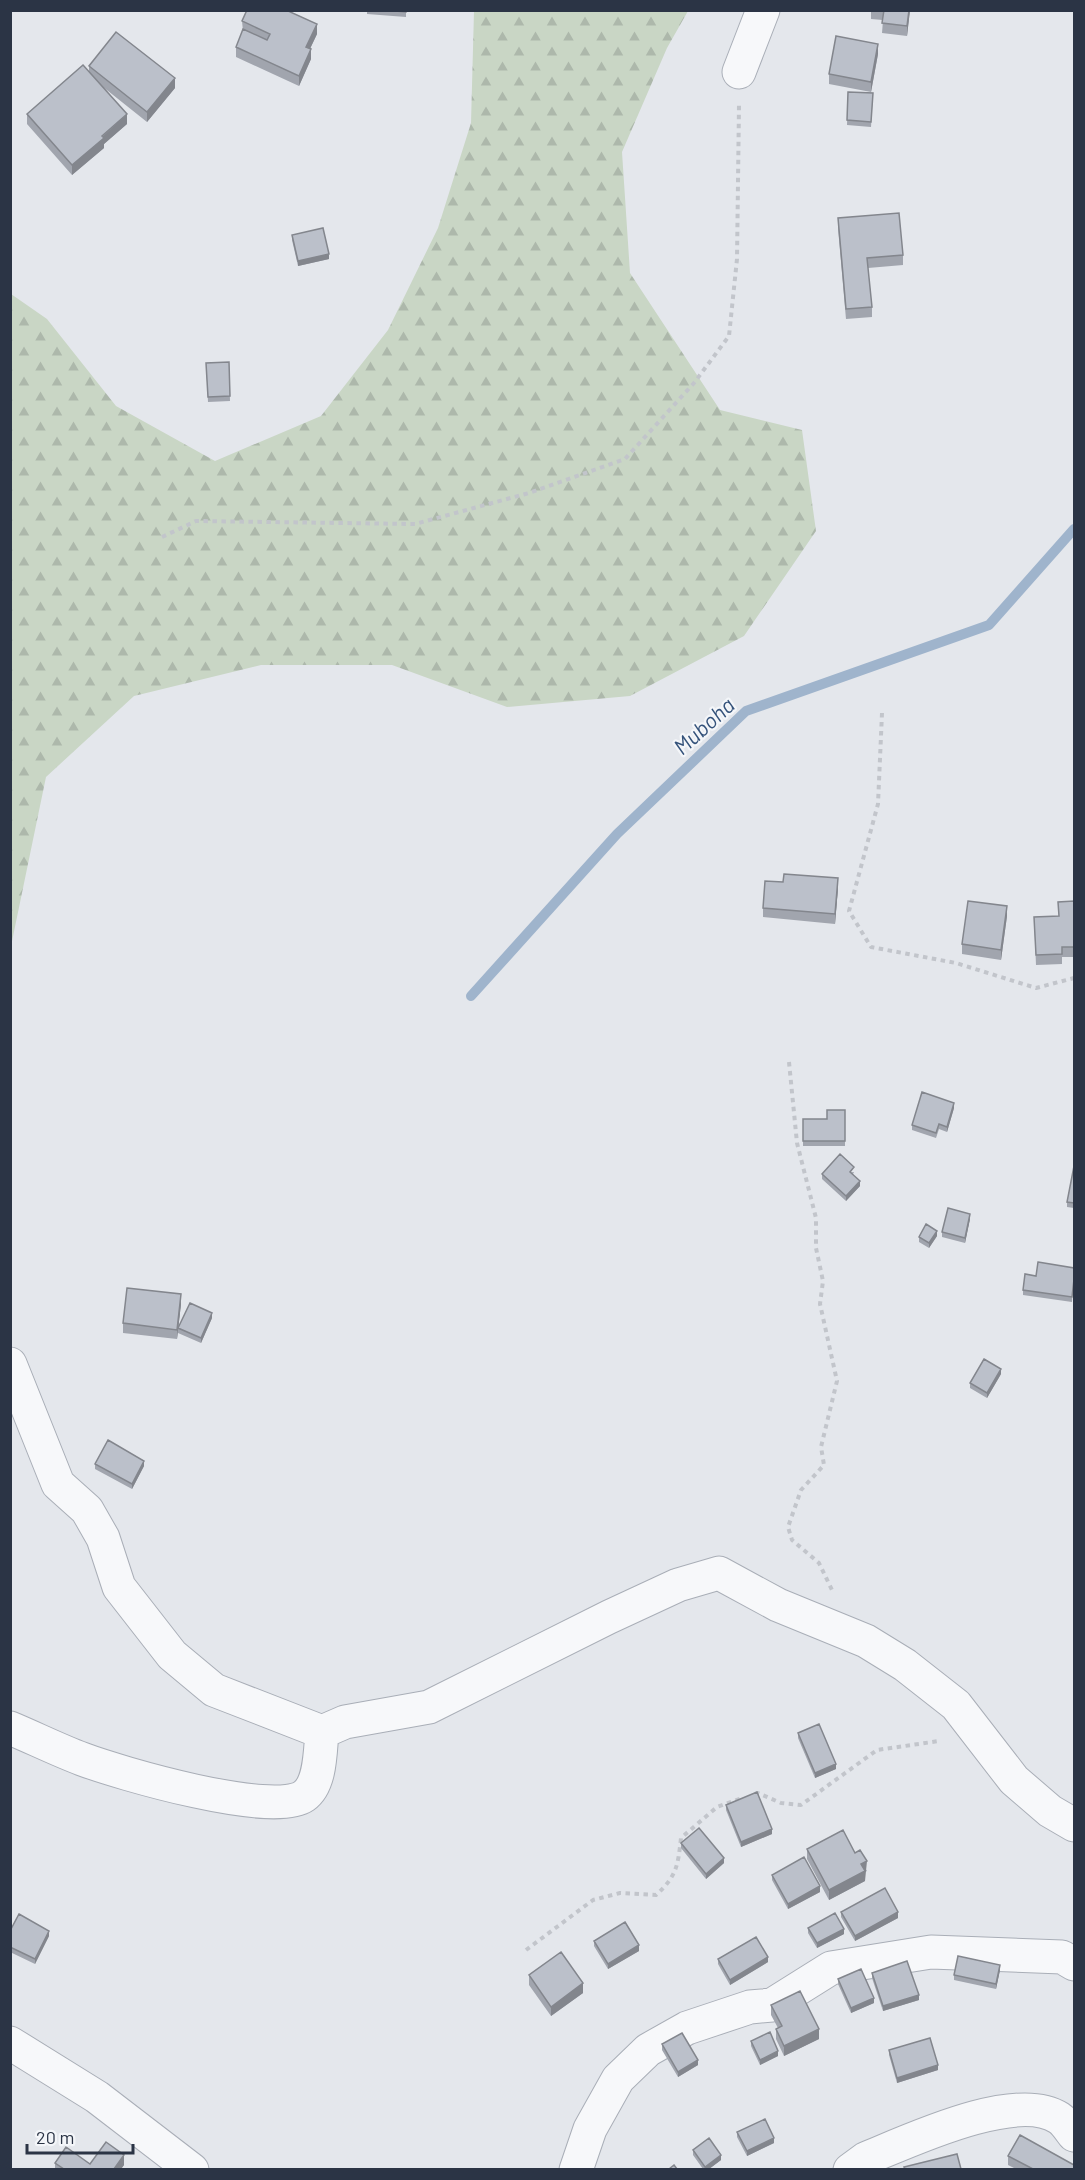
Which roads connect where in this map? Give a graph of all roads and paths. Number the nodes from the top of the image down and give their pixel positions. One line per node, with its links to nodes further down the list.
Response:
1 (763, 10): 2 (street)
2 (739, 72): 3 (path)
3 (162, 537)
4 (882, 713): 5 (path)
5 (1074, 978)
6 (789, 1062): 8 (path)
7 (10, 1364): 10 (street)
8 (842, 1632): 10 (street); 12 (street)
9 (10, 1728): 10 (street)
10 (322, 1732)
11 (946, 1745): 13 (path)
12 (1074, 1825)
13 (526, 1950)
14 (1074, 1964): 18 (street)
15 (10, 2043): 17 (street)
16 (1074, 2135): 19 (street)
17 (192, 2169)
18 (576, 2169)
19 (850, 2169)

